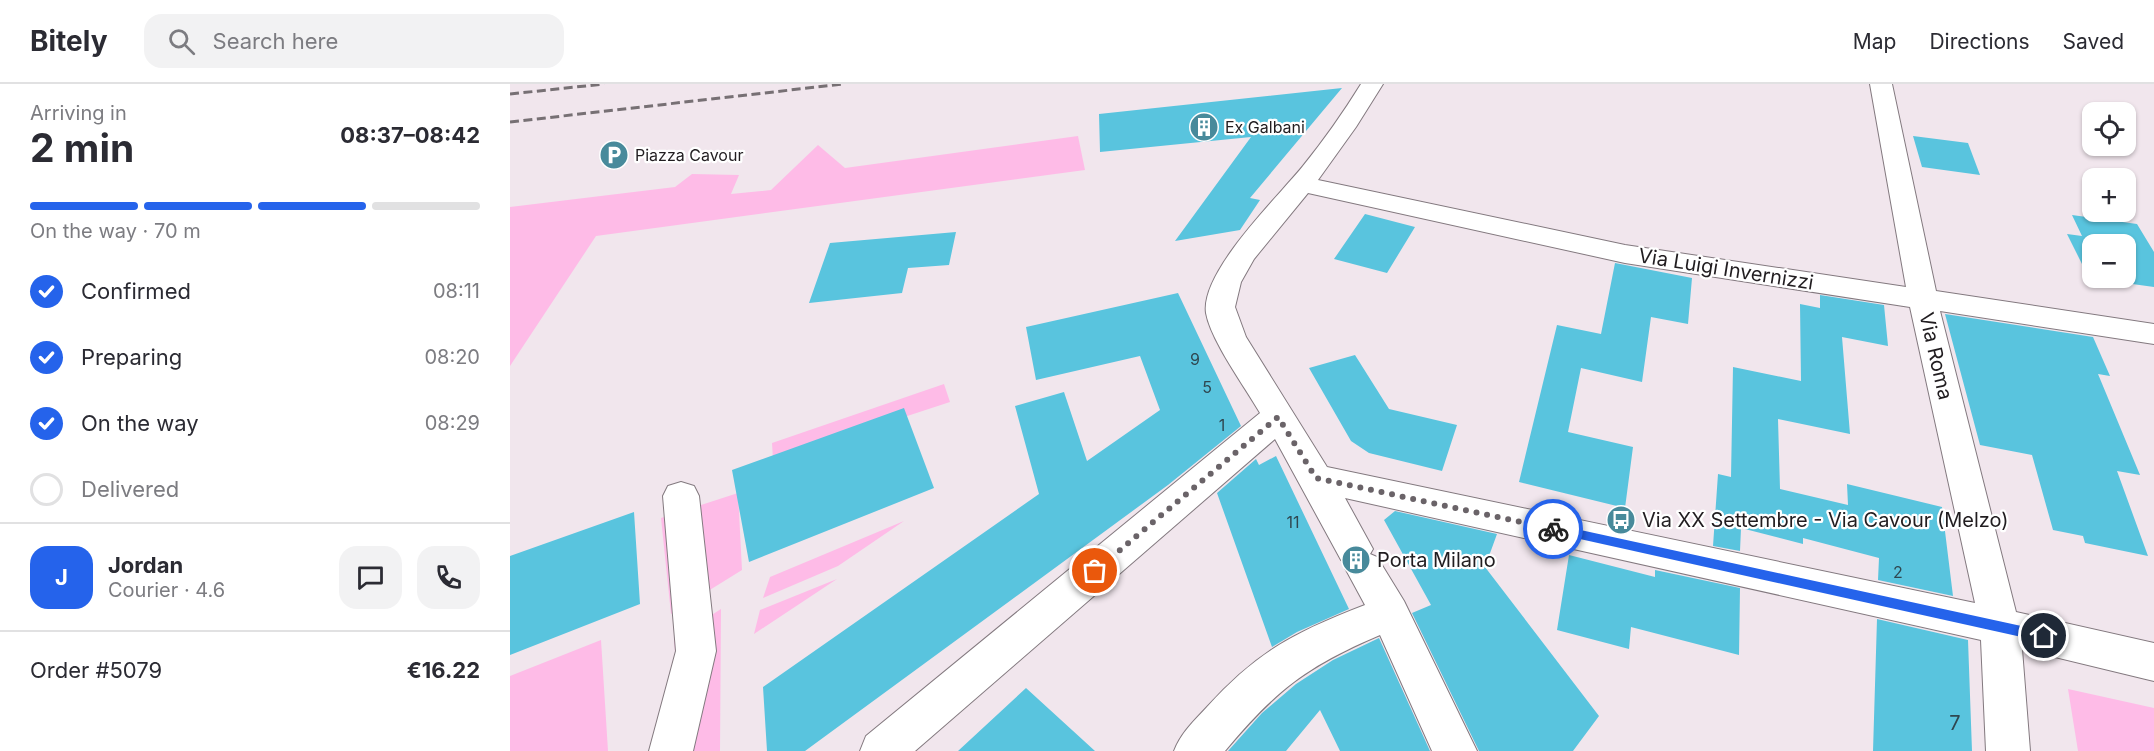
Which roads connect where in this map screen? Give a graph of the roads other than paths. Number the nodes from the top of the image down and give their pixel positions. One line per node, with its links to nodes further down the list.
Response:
1 (1372, 84): 3 (street)
2 (1881, 84): 4 (street, Via Roma)
3 (1301, 184): 4 (street, Via Luigi Invernizzi); 6 (street)
4 (1923, 300): 5 (street, Via Luigi Invernizzi); 10 (street, Via Roma)
5 (2154, 334)
6 (1278, 417): 7 (street); 13 (street)
7 (1316, 478): 9 (street); 10 (street)
8 (681, 496): 12 (street)
9 (1390, 613): 14 (street); 15 (street)
10 (2000, 626): 11 (street); 16 (street, Via Roma)
11 (2154, 662)
12 (673, 744)
13 (882, 751)
14 (1196, 751)
15 (1455, 751)
16 (2008, 751)

